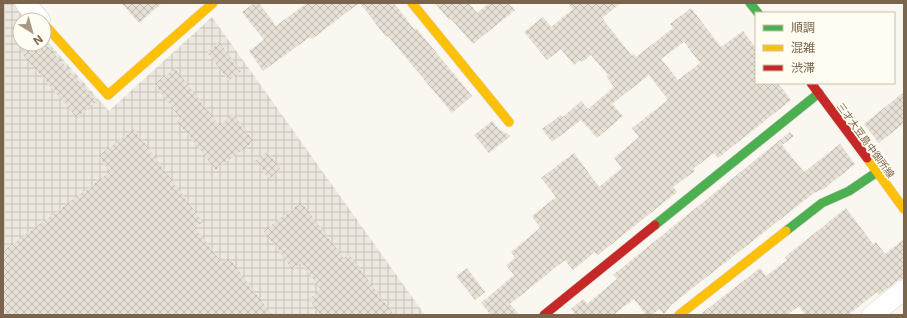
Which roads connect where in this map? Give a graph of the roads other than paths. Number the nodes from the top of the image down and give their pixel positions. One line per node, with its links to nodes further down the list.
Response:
1 (25, 3): 5 (street)
2 (213, 3): 7 (street)
3 (412, 3): 10 (street)
4 (750, 3): 6 (street)
5 (33, 12)
6 (757, 12)
7 (52, 33)
8 (812, 84): 9 (street, 三才大豆島中御所線)
9 (819, 93): 11 (street, 三才大豆島中御所線); 14 (street)
10 (509, 122)
11 (877, 172): 12 (street, 三才大豆島中御所線); 15 (street)
12 (904, 209)
13 (904, 290): 16 (street)
14 (544, 315)
15 (679, 315)
16 (872, 315)

